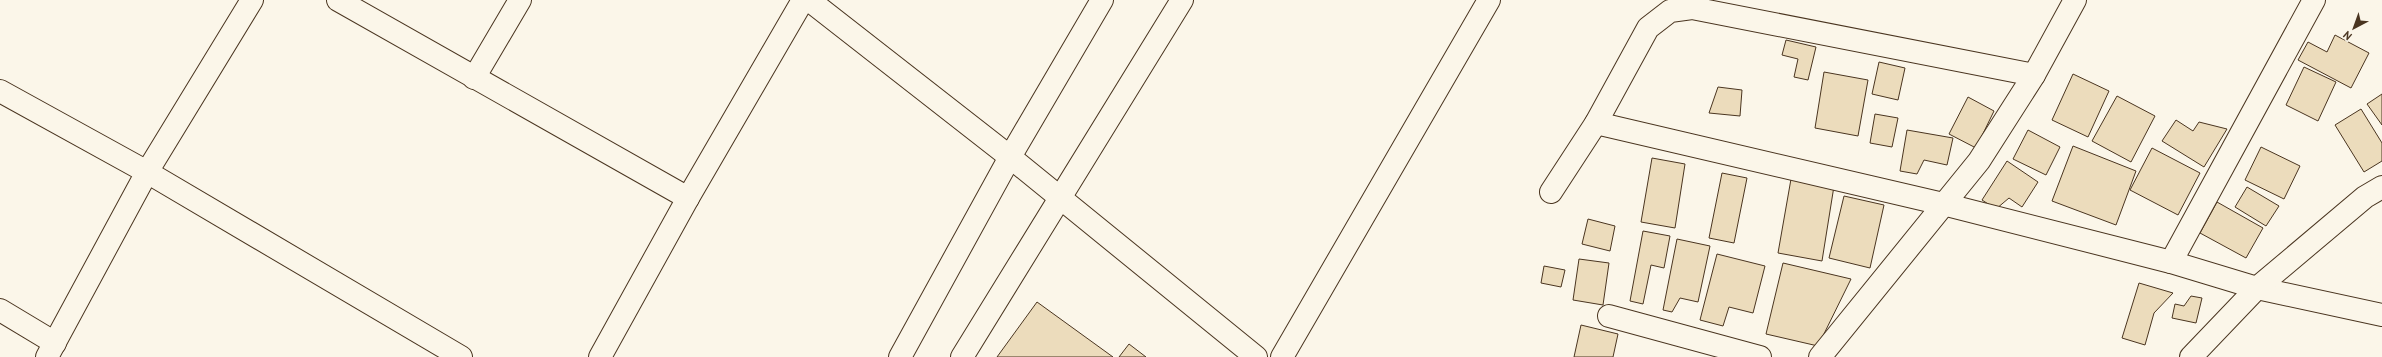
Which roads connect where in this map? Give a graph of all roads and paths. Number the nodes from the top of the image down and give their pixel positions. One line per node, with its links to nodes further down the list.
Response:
1 (252, 0): 16 (street)
2 (338, 0): 12 (street)
3 (520, 0): 12 (street)
4 (804, 0): 19 (street)
5 (809, 0): 15 (street)
6 (1102, 0): 15 (street)
7 (1182, 0): 20 (street)
8 (1489, 0): 33 (street)
9 (2075, 0): 11 (street)
10 (2314, 0): 22 (street)
11 (2034, 75): 14 (street); 21 (street)
12 (474, 78): 19 (street)
13 (0, 91): 16 (street)
14 (1596, 123): 18 (street); 21 (street)
15 (1010, 157): 20 (street); 30 (street)
16 (147, 172): 27 (street); 28 (street)
17 (2382, 187): 23 (street)
18 (1551, 192)
19 (688, 198): 29 (street)
20 (1062, 198): 31 (street); 32 (street)
21 (1943, 204): 22 (street); 35 (street)
22 (2171, 262): 23 (street)
23 (2257, 288): 25 (street); 36 (street)
24 (0, 310): 27 (street)
25 (2382, 315)
26 (1610, 316): 34 (street)
27 (51, 350)
28 (461, 357)
29 (600, 357)
30 (900, 357)
31 (962, 357)
32 (1256, 357)
33 (1282, 357)
34 (1760, 357)
35 (1820, 357)
36 (2191, 357)

